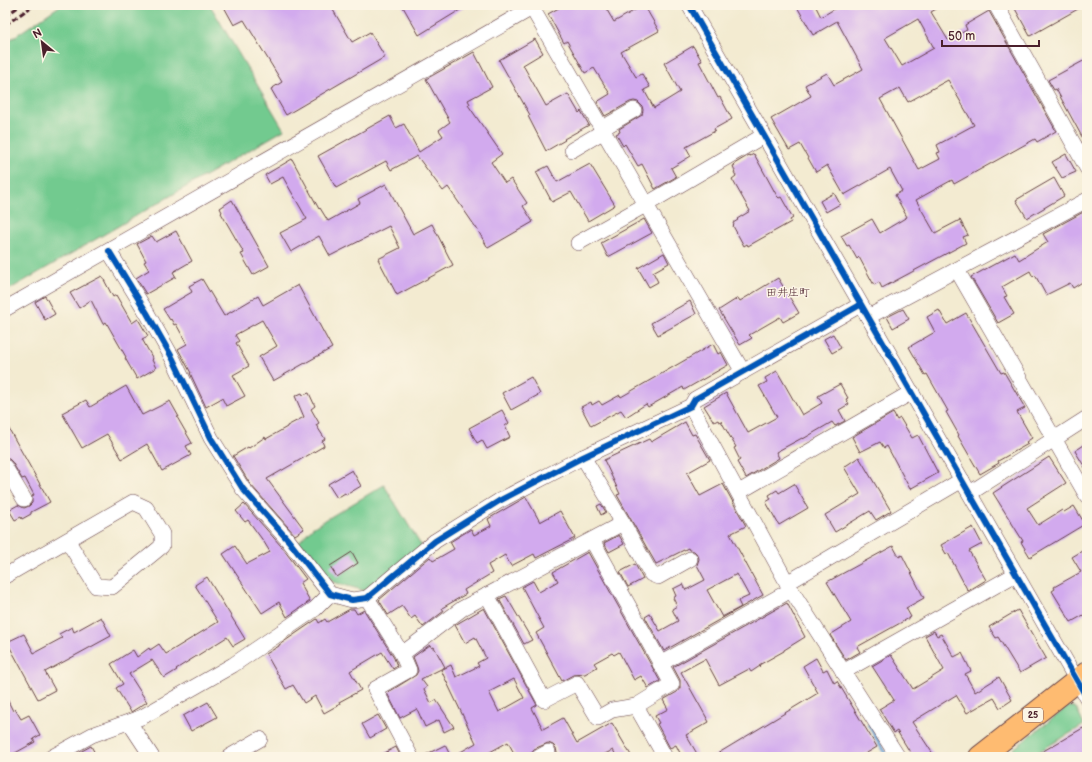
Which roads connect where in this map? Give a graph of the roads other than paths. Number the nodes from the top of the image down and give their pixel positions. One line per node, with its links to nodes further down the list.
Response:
1 (689, 5): 6 (street)
2 (996, 5): 8 (street)
3 (535, 6): 5 (street); 12 (street)
4 (634, 110): 5 (street)
5 (604, 130): 7 (street); 10 (street)
6 (763, 136): 10 (street); 15 (street)
7 (572, 150)
8 (1087, 168)
9 (1087, 200): 13 (street)
10 (647, 204): 11 (street); 16 (street)
11 (578, 243)
12 (109, 251): 14 (street); 34 (street)
13 (957, 270): 15 (street); 20 (street)
14 (5, 309)
15 (864, 311): 16 (street); 17 (street)
16 (743, 372): 18 (street)
17 (912, 392): 23 (street); 24 (street)
18 (691, 406): 21 (street); 24 (street)
19 (1087, 418): 20 (street)
20 (1054, 440): 23 (street); 25 (street)
21 (583, 457): 27 (street); 36 (street)
22 (5, 467): 26 (street)
23 (966, 487): 31 (street); 33 (street)
24 (739, 492): 33 (street)
25 (1087, 496)
26 (24, 499)
27 (623, 523): 29 (street); 30 (street)
28 (67, 540): 28 (street); 32 (street)
29 (592, 540): 35 (street); 38 (street)
30 (690, 560)
31 (1016, 574): 39 (street); 40 (street)
32 (5, 576)
33 (789, 586): 38 (street); 39 (street)
34 (330, 594): 36 (street); 42 (street)
35 (487, 595): 37 (street); 41 (street)
36 (367, 598): 37 (street)
37 (402, 654): 47 (street)
38 (660, 664): 41 (street)
39 (843, 672): 49 (street)
40 (1084, 684): 50 (highway, 25)
41 (636, 706): 48 (street)
42 (129, 722): 44 (street); 45 (street)
43 (260, 739): 46 (street)
44 (52, 757)
45 (152, 757)
46 (229, 757)
47 (411, 757)
48 (665, 757)
49 (898, 757)
50 (980, 757)

